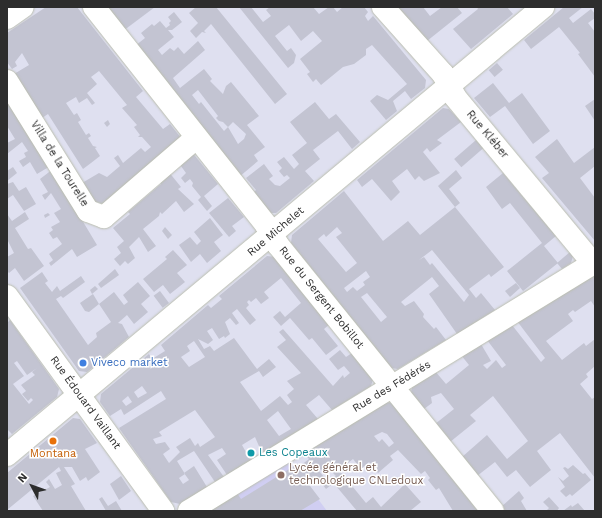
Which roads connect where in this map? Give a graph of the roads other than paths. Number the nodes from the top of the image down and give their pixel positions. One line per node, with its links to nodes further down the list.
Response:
1 (23, 7): 5 (street)
2 (94, 7): 8 (street, Rue du Sergent Bobillot)
3 (383, 7): 7 (street, Rue Kléber)
4 (543, 7): 7 (street, Rue Michelet)
5 (7, 18)
6 (7, 81): 8 (street, Villa de la Tourelle)
7 (449, 87): 9 (street, Rue Michelet); 10 (street, Rue Kléber)
8 (196, 138): 9 (street, Rue du Sergent Bobillot)
9 (272, 236): 12 (street, Rue du Sergent Bobillot); 13 (street, Rue Michelet)
10 (594, 263): 12 (street, Rue des Fédérés)
11 (7, 296): 13 (street, Rue Édouard Vaillant)
12 (393, 386): 16 (street, Rue des Fédérés); 17 (street, Rue du Sergent Bobillot)
13 (79, 395): 14 (street, Rue Michelet); 15 (street, Rue Édouard Vaillant)
14 (7, 455)
15 (163, 511)
16 (188, 511)
17 (493, 511)

